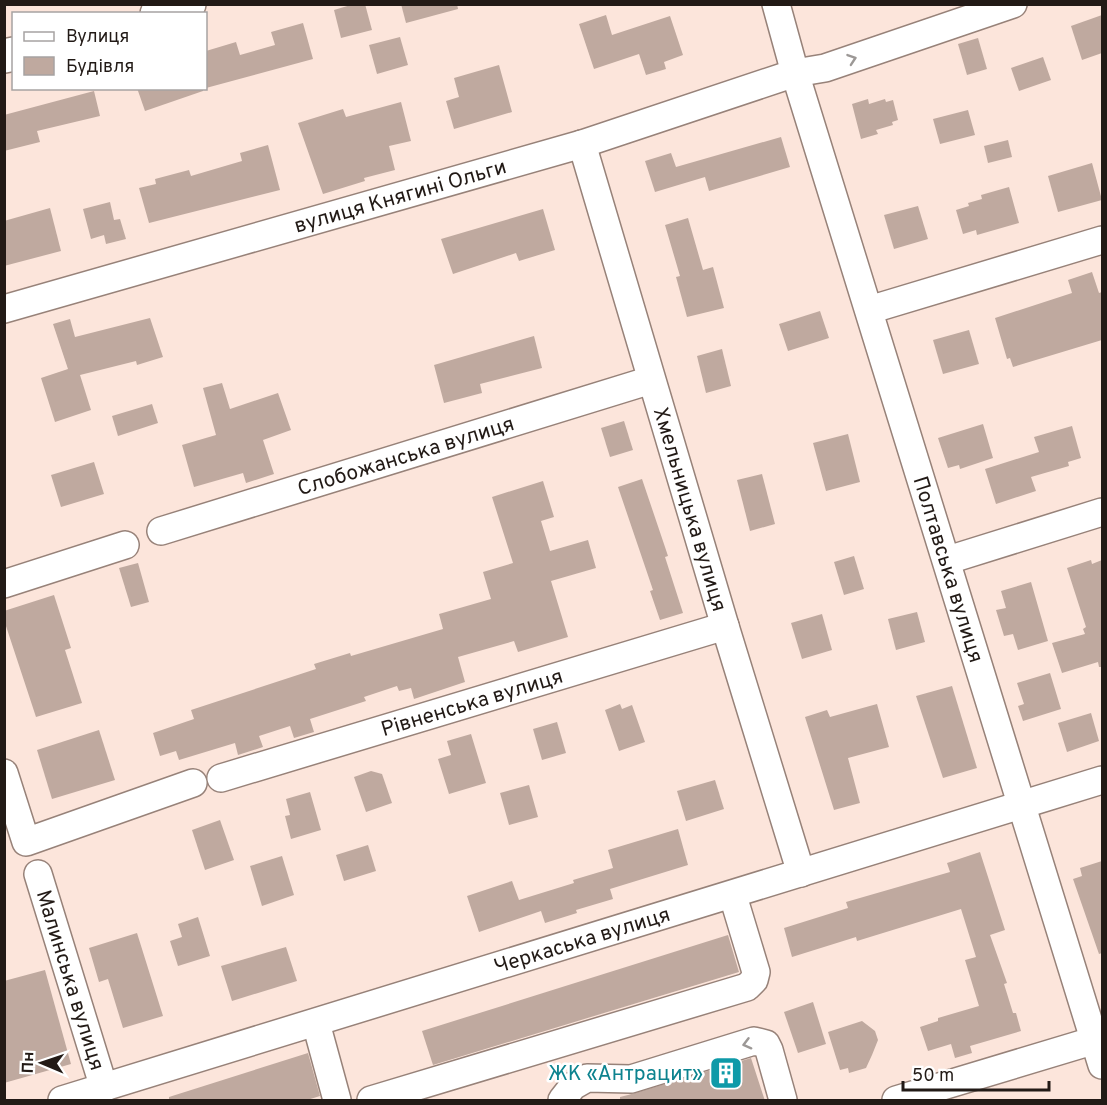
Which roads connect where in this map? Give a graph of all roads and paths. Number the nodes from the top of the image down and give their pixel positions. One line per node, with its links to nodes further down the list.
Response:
1 (189, 4): 5 (main road)
2 (776, 4): 6 (street, Полтавська вулиця)
3 (957, 4): 6 (street, вулиця Княгині Ольги)
4 (1013, 4): 6 (street, вулиця Княгині Ольги, one-way to 4)
5 (163, 12)
6 (795, 73): 7 (street, вулиця Княгині Ольги); 10 (street, Полтавська вулиця)
7 (582, 144): 9 (street, вулиця Княгині Ольги); 11 (street, Хмельницька вулиця)
8 (1102, 240): 10 (street)
9 (4, 309)
10 (869, 310): 15 (street, Полтавська вулиця)
11 (651, 380): 13 (street, Слобожанська вулиця); 17 (street, Хмельницька вулиця)
12 (1102, 512): 15 (street)
13 (161, 531)
14 (125, 545): 16 (street)
15 (948, 560): 22 (street, Полтавська вулиця)
16 (4, 584)
17 (725, 626): 19 (street, Рівненська вулиця); 23 (street, Хмельницька вулиця)
18 (4, 773): 21 (street)
19 (221, 778)
20 (1102, 780): 22 (street, Черкаська вулиця)
21 (193, 783)
22 (1022, 804): 23 (street, Черкаська вулиця); 27 (street, Полтавська вулиця)
23 (801, 873): 25 (street, Черкаська вулиця)
24 (38, 874): 28 (street, Малинська вулиця)
25 (733, 896): 26 (street, Черкаська вулиця); 30 (street)
26 (316, 1023): 28 (street, Черкаська вулиця); 29 (street)
27 (1100, 1048): 33 (street)
28 (82, 1096)
29 (337, 1101)
30 (371, 1101)
31 (562, 1101): 32 (street, one-way to 31)
32 (783, 1101)
33 (896, 1101)

